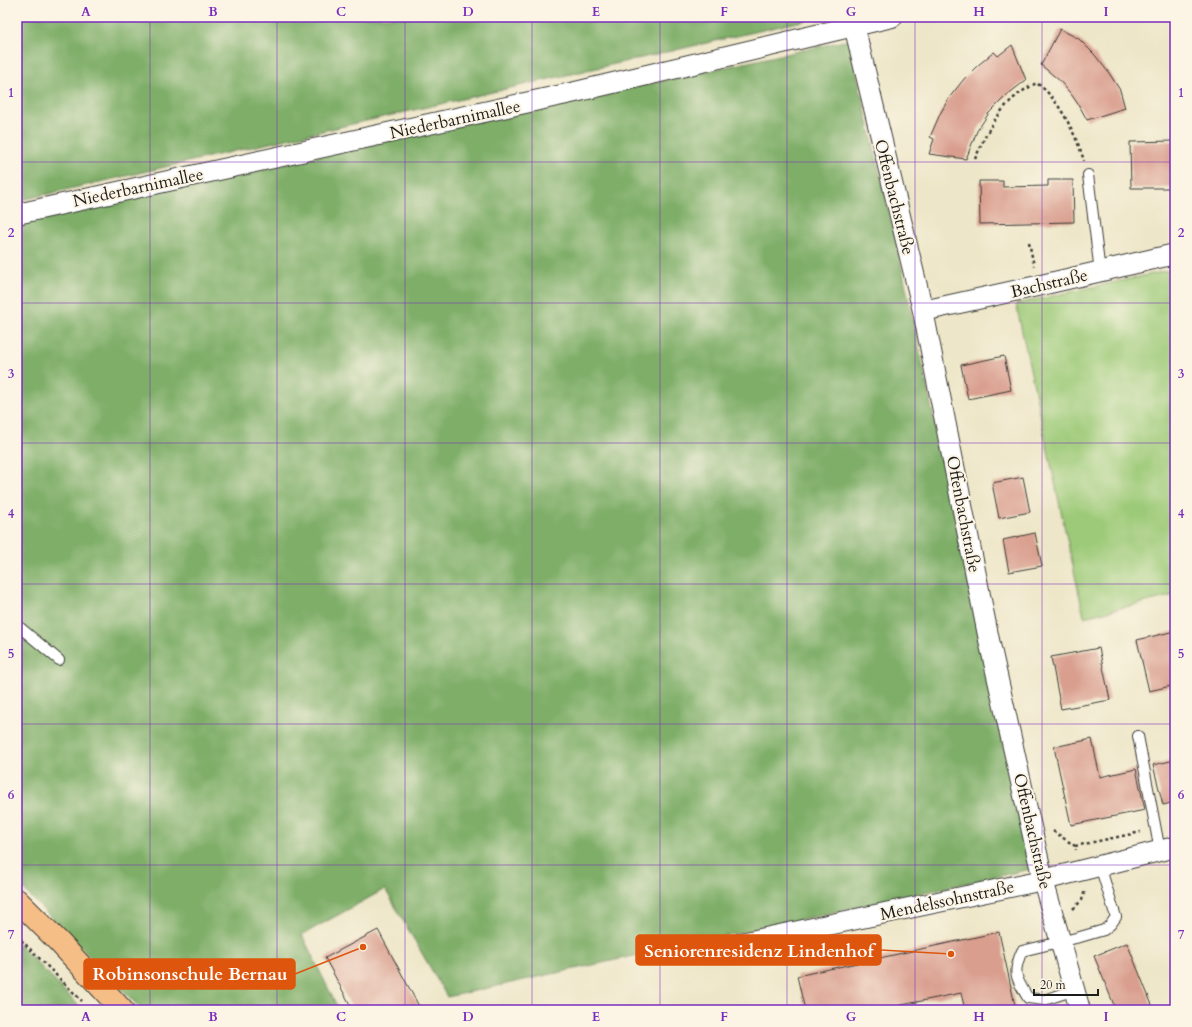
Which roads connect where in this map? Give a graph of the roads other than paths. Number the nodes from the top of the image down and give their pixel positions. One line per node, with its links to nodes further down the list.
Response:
1 (892, 17): 2 (street, Niederbarnimallee)
2 (852, 21): 4 (street, Niederbarnimallee); 7 (street, Offenbachstraße)
3 (1088, 175): 6 (lane)
4 (17, 214)
5 (1175, 254): 6 (street, Bachstraße)
6 (1100, 272): 7 (street, Bachstraße)
7 (923, 311): 13 (street, Offenbachstraße)
8 (17, 625): 9 (lane)
9 (59, 660)
10 (1138, 736): 11 (lane)
11 (1167, 849): 12 (street, Mendelssohnstraße)
12 (1100, 866): 13 (street, Mendelssohnstraße); 15 (lane)
13 (1043, 880): 15 (street, Offenbachstraße); 16 (street, Mendelssohnstraße)
14 (17, 900): 18 (main road)
15 (1061, 941): 17 (street, Offenbachstraße); 17 (lane)
16 (741, 943)
17 (1075, 990): 19 (street, Offenbachstraße)
18 (122, 1010)
19 (1080, 1010)

